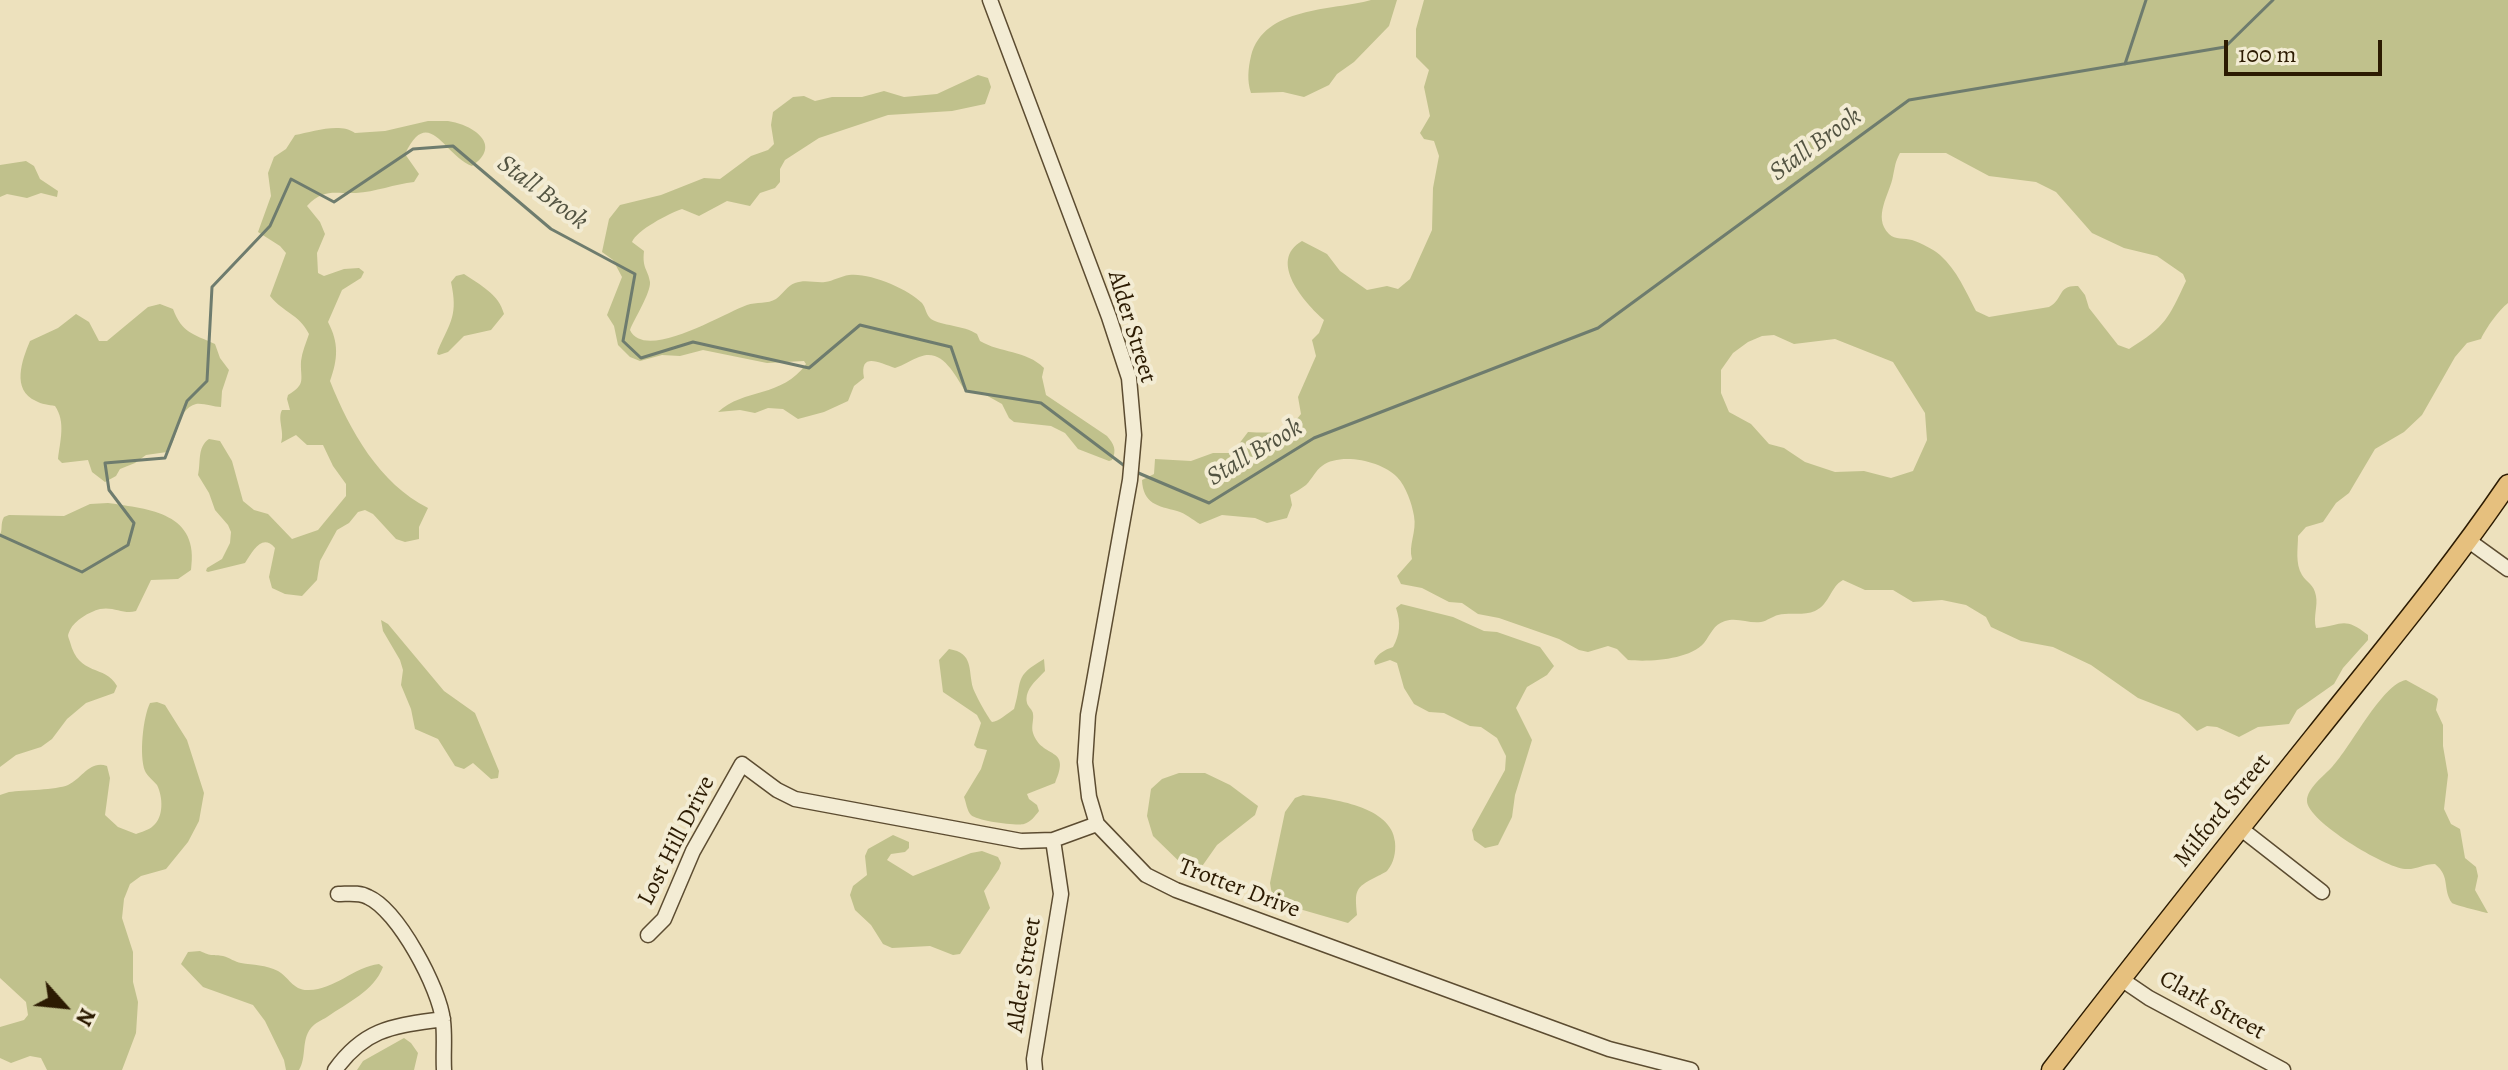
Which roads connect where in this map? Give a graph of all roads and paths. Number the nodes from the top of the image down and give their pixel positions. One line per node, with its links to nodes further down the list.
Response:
1 (990, 0): 5 (street, Alder Street)
2 (2508, 484): 3 (main road, Milford Street)
3 (2469, 541): 4 (street); 6 (main road, Milford Street)
4 (2508, 569)
5 (1097, 824): 7 (street); 16 (street, Trotter Drive)
6 (2240, 828): 8 (street); 11 (main road, Milford Street)
7 (1053, 840): 10 (street, Lost Hill Drive); 15 (street, Alder Street)
8 (2322, 892)
9 (338, 894): 12 (street)
10 (648, 935)
11 (2121, 979): 17 (main road, Milford Street); 18 (street, Clark Street)
12 (443, 1019): 13 (street); 14 (street)
13 (335, 1070)
14 (444, 1070)
15 (1035, 1070)
16 (1691, 1070)
17 (2051, 1070)
18 (2283, 1070)

